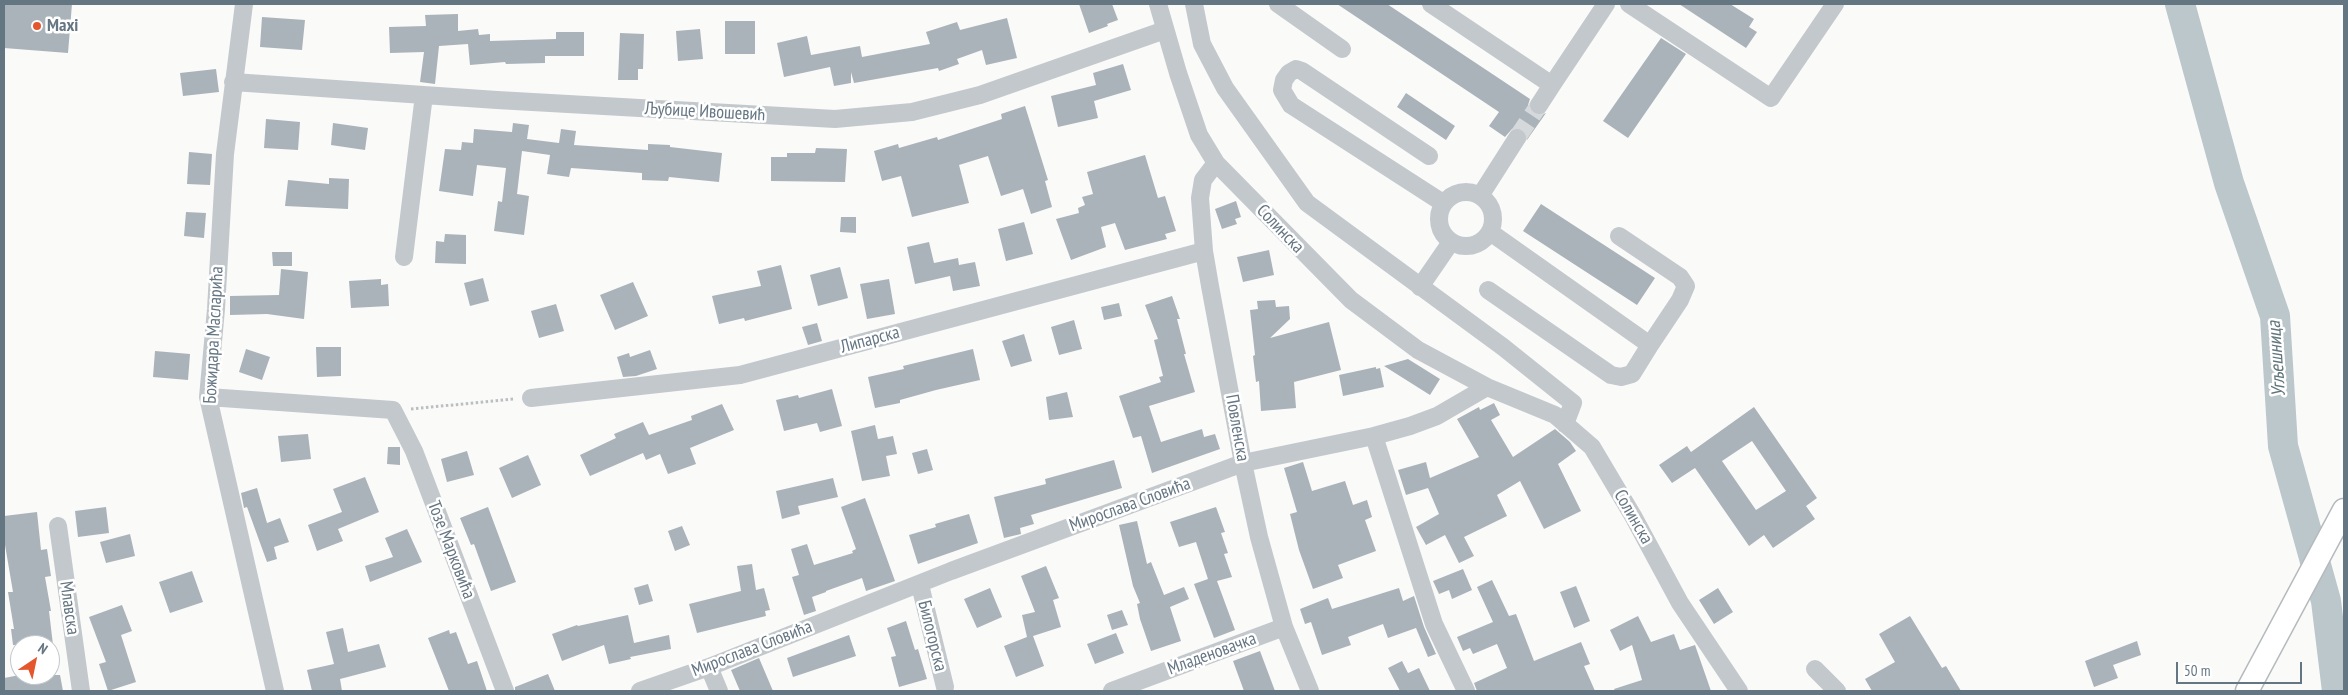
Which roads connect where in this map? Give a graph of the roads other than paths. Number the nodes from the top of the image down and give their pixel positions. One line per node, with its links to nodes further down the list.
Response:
1 (244, 4): 11 (street, Божидара Масларића)
2 (1158, 4): 9 (street, Солинска)
3 (1194, 4): 25 (street)
4 (1278, 4): 10 (street)
5 (1431, 4): 12 (street)
6 (1606, 4): 12 (street)
7 (1629, 4): 8 (street)
8 (1835, 4)
9 (1165, 30): 13 (street, Љубице Ивошевић); 17 (street, Солинска)
10 (1342, 49)
11 (233, 82): 13 (street, Љубице Ивошевић); 29 (street, Божидара Масларића)
12 (1552, 84): 14 (street)
13 (424, 95): 24 (street)
14 (1539, 105)
15 (1518, 138): 18 (street)
16 (1429, 156): 19 (street)
17 (1216, 163): 23 (street, Повленска); 28 (street, Солинска)
18 (1480, 196): 19 (street); 20 (street)
19 (1443, 203): 22 (street)
20 (1490, 232): 22 (street); 27 (street)
21 (1619, 236): 27 (street)
22 (1451, 242): 25 (street)
23 (1204, 251): 30 (street, Липарска); 33 (street, Повленска)
24 (404, 256)
25 (1420, 287): 31 (street)
26 (1488, 290): 27 (street)
27 (1650, 345)
28 (1487, 387): 31 (street, Солинска); 32 (street)
29 (208, 397): 42 (street, Божидара Масларића); 43 (street, Тозе Марковића)
30 (531, 398)
31 (1565, 424): 49 (street, Солинска)
32 (1374, 436): 33 (street, Мирослава Словића); 48 (street)
33 (1243, 463): 36 (street, Мирослава Словића); 37 (street, Повленска)
34 (2344, 510): 51 (main road)
35 (58, 526): 41 (street, Млавска)
36 (920, 585): 38 (street, Мирослава Словића); 40 (street, Билогорска)
37 (1284, 627): 46 (street, Младеновачка); 47 (street, Повленска)
38 (709, 667): 44 (street, Мирослава Словића); 45 (street)
39 (1815, 669): 50 (street)
40 (945, 687)
41 (81, 691)
42 (275, 691)
43 (505, 691)
44 (640, 691)
45 (719, 691)
46 (1112, 691)
47 (1310, 691)
48 (1466, 691)
49 (1739, 691)
50 (1837, 691)
51 (2247, 691)

